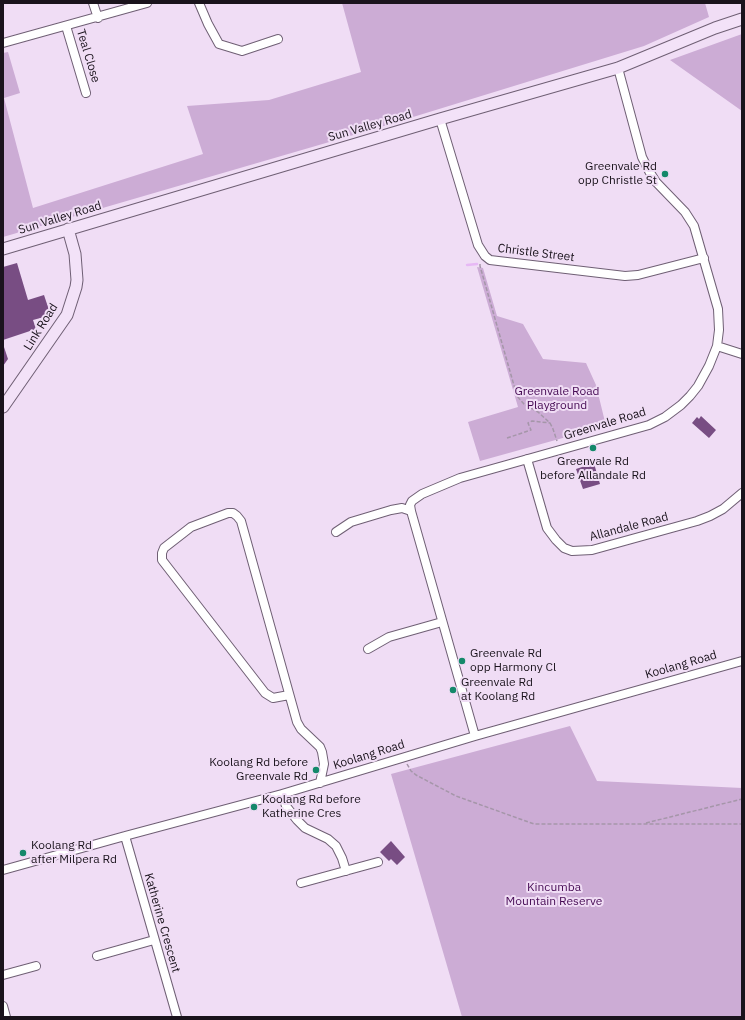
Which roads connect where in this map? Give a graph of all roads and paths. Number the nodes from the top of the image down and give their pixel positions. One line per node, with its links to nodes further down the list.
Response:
1 (93, 3): 4 (street)
2 (148, 3): 4 (street)
3 (199, 3): 7 (street)
4 (98, 18): 6 (street)
5 (742, 19): 9 (street, Sun Valley Road)
6 (66, 26): 8 (street); 10 (street, Teal Close)
7 (278, 39)
8 (3, 43)
9 (618, 68): 11 (street, Sun Valley Road); 15 (street, Greenvale Road)
10 (86, 93)
11 (440, 119): 12 (street, Sun Valley Road); 14 (street, Christle Street)
12 (68, 229): 13 (street, Sun Valley Road); 18 (street, Link Road)
13 (3, 249)
14 (483, 254): 15 (street, Christle Street); 19 (path)
15 (704, 258): 16 (street, Greenvale Road)
16 (717, 346): 17 (street); 21 (street, Greenvale Road)
17 (742, 354)
18 (3, 407)
19 (550, 423): 20 (path); 21 (path)
20 (508, 438)
21 (560, 450): 22 (street, Greenvale Road)
22 (527, 460): 23 (street, Allandale Road); 24 (street, Greenvale Road)
23 (742, 493)
24 (411, 511): 25 (street); 26 (street)
25 (336, 532)
26 (442, 622): 27 (street); 30 (street)
27 (368, 649)
28 (742, 661): 30 (street, Koolang Road)
29 (289, 695): 29 (street); 32 (street)
30 (475, 736): 31 (street, Koolang Road)
31 (404, 757): 32 (street, Koolang Road); 35 (path)
32 (320, 783): 33 (street, Koolang Road)
33 (282, 794): 37 (street, Koolang Road); 40 (street)
34 (742, 799): 35 (path)
35 (642, 824): 36 (path)
36 (742, 824)
37 (125, 836): 39 (street, Koolang Road); 42 (street, Katherine Crescent)
38 (378, 862): 40 (street)
39 (3, 870)
40 (346, 871): 41 (street)
41 (301, 883)
42 (154, 940): 43 (street); 48 (street, Katherine Crescent)
43 (97, 956)
44 (36, 966): 45 (street)
45 (3, 975)
46 (3, 1006): 47 (street)
47 (6, 1017)
48 (177, 1017)

